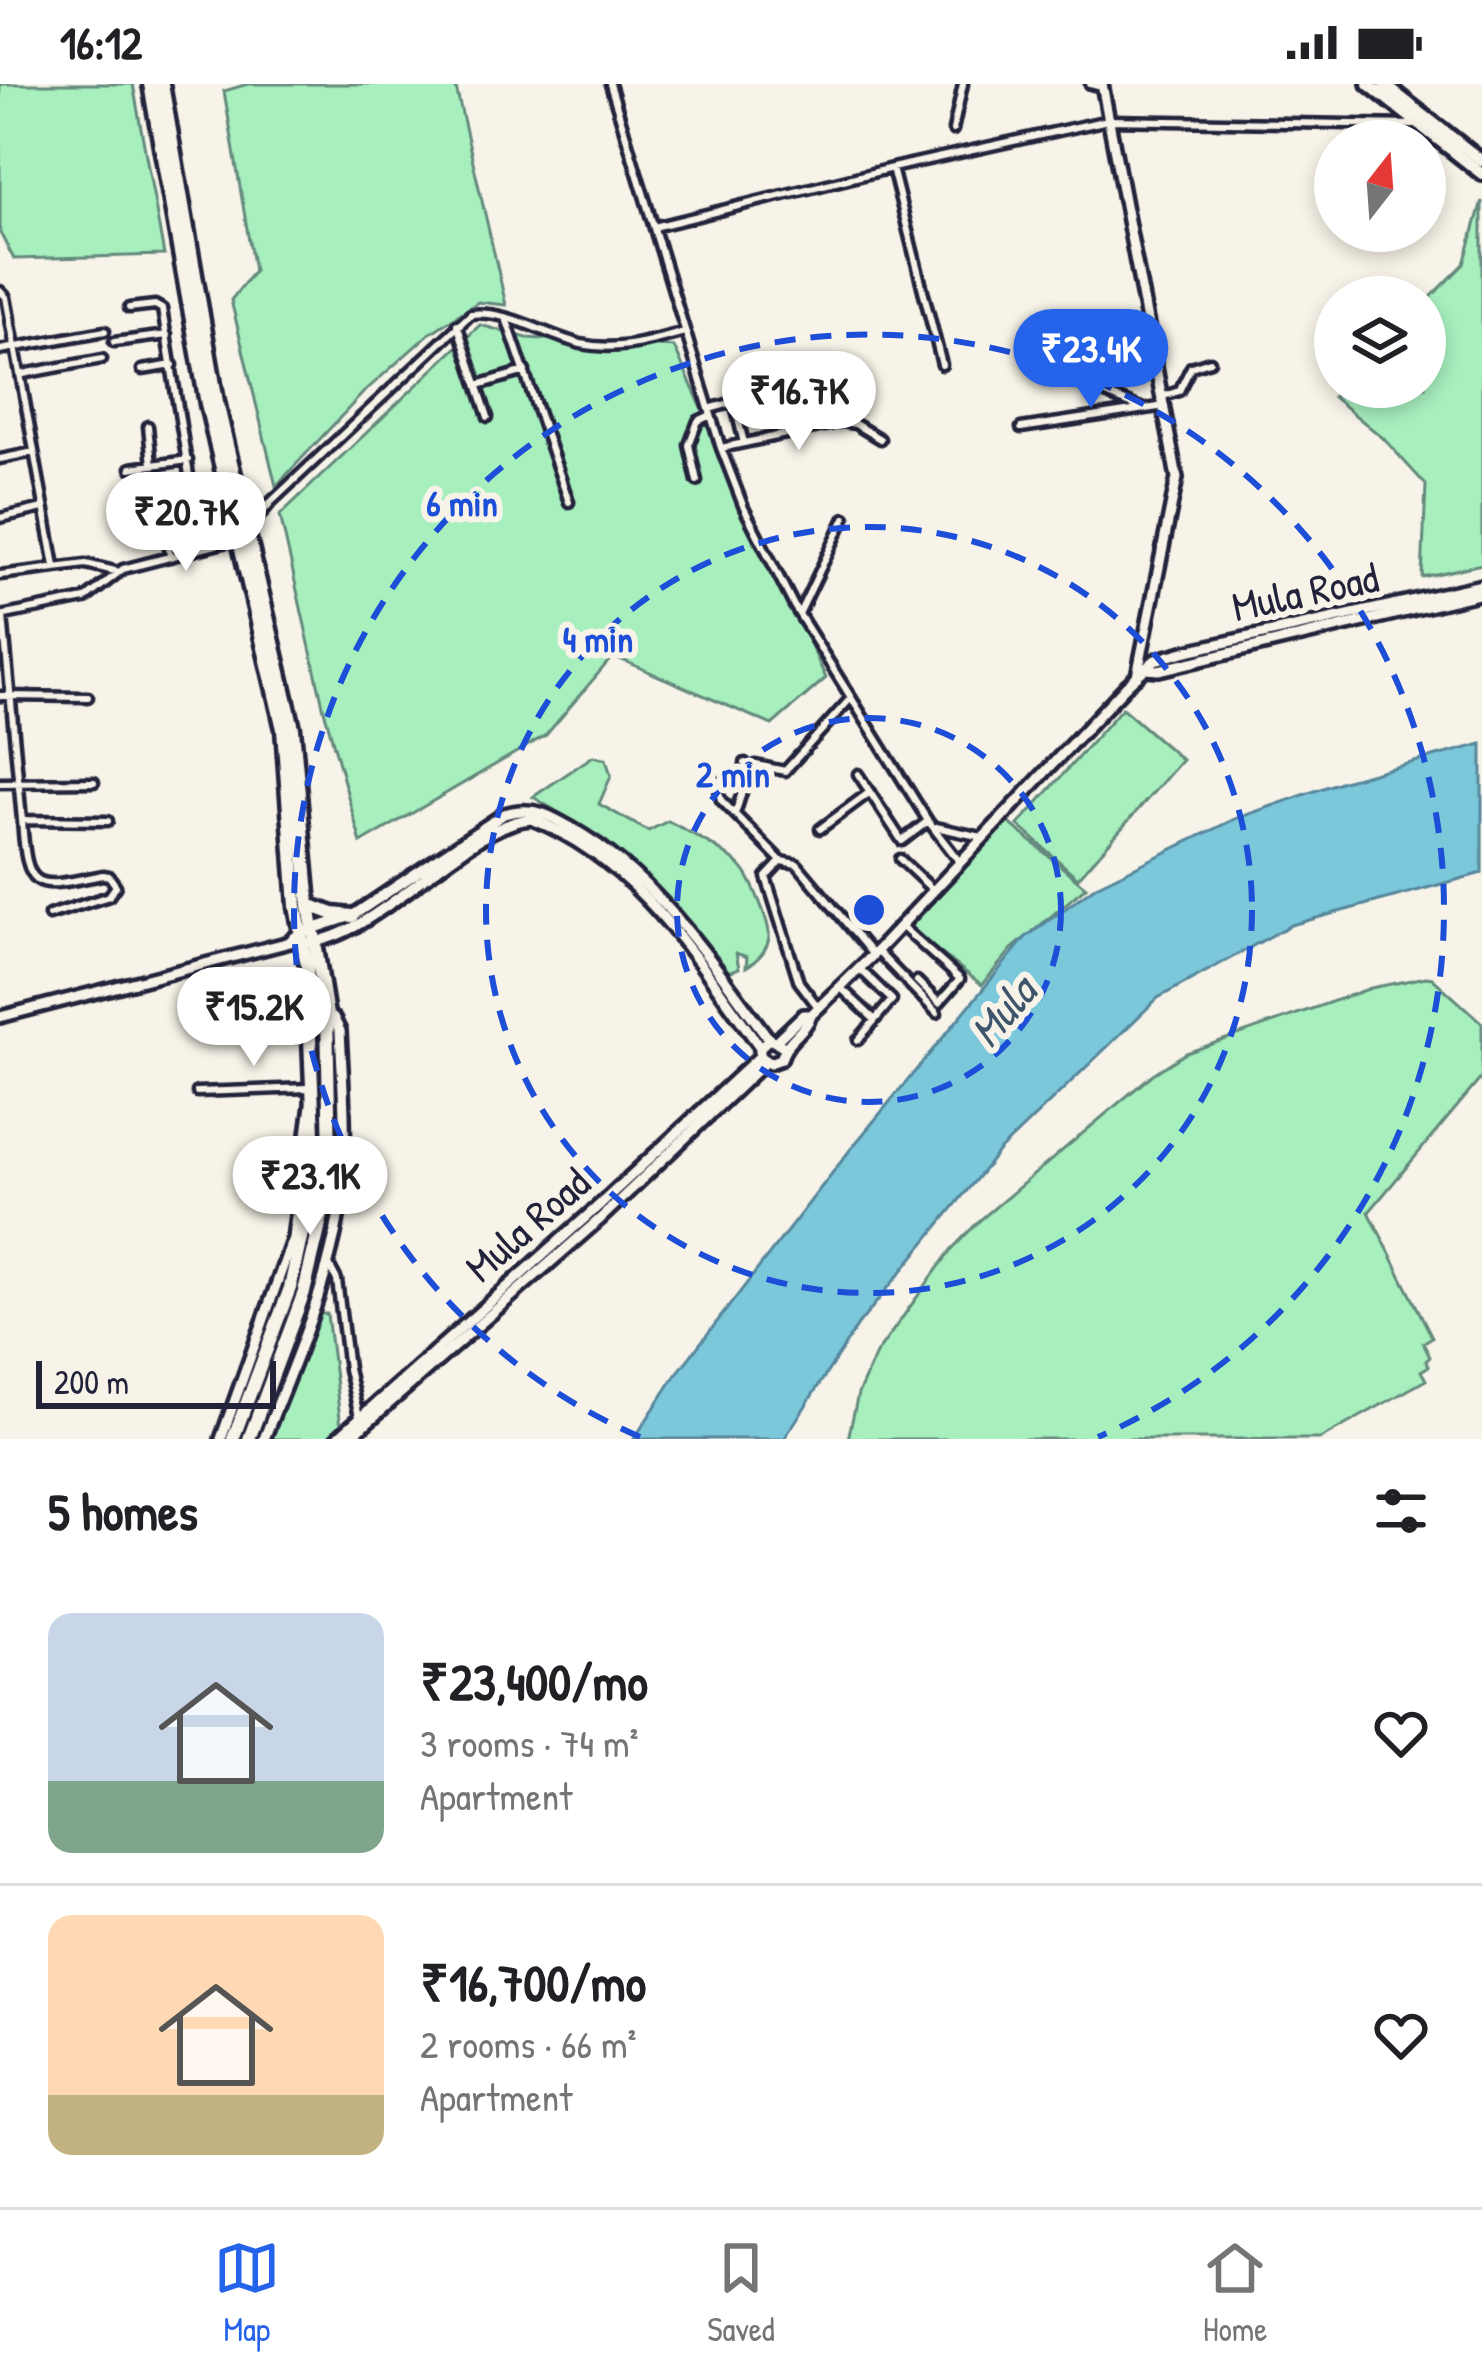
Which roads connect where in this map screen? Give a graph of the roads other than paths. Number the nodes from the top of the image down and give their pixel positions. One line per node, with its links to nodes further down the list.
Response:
1 (150, 84): 65 (highway)
2 (162, 84): 65 (highway)
3 (610, 84): 19 (street)
4 (963, 84): 13 (street)
5 (1090, 84): 8 (street)
6 (1368, 84): 10 (main road)
7 (1384, 84): 11 (main road)
8 (1102, 86): 9 (street)
9 (1108, 120): 12 (street); 17 (street); 42 (street)
10 (1422, 120)
11 (1422, 120)
12 (1314, 121)
13 (953, 130)
14 (1446, 137): 16 (main road)
15 (1446, 142): 18 (main road)
16 (1482, 161)
17 (892, 168): 19 (street); 33 (street)
18 (1482, 174)
19 (654, 227): 25 (street)
20 (0, 291): 28 (street)
21 (129, 308): 26 (street)
22 (506, 318): 23 (street); 25 (street); 36 (street)
23 (457, 324): 39 (street); 65 (street)
24 (105, 331): 28 (street)
25 (685, 332): 45 (street)
26 (167, 335): 27 (street); 32 (street)
27 (114, 342)
28 (16, 347): 29 (street); 38 (street)
29 (0, 350)
30 (102, 359): 38 (street)
31 (1210, 361): 42 (street)
32 (173, 365): 35 (street); 56 (street)
33 (942, 365)
34 (847, 366): 47 (street)
35 (142, 370)
36 (525, 371): 39 (street); 60 (street)
37 (1053, 373): 44 (street)
38 (22, 374): 54 (street)
39 (478, 385): 46 (street)
40 (815, 385): 49 (street)
41 (753, 398): 43 (street)
42 (1165, 401): 44 (street); 74 (street)
43 (734, 402): 45 (street); 52 (street)
44 (1144, 409): 50 (street)
45 (710, 412): 53 (street); 59 (street)
46 (488, 416)
47 (850, 422): 49 (street); 51 (street)
48 (148, 426): 57 (street)
49 (823, 426): 52 (street)
50 (1021, 428)
51 (880, 439)
52 (744, 443): 53 (street)
53 (722, 448): 72 (street)
54 (34, 452): 55 (street); 61 (street)
55 (0, 459)
56 (188, 460): 57 (street); 66 (street)
57 (152, 465): 58 (street)
58 (131, 468)
59 (697, 481)
60 (569, 502)
61 (44, 508): 63 (street); 68 (street)
62 (150, 514): 67 (street)
63 (0, 518)
64 (845, 518): 72 (street)
65 (243, 535): 66 (street); 98 (highway); 102 (highway)
66 (201, 549): 67 (street)
67 (170, 556): 69 (street)
68 (55, 566): 69 (street); 70 (street)
69 (119, 572): 73 (street)
70 (0, 575)
71 (1482, 589): 74 (street, Mula Road)
72 (799, 614): 77 (street)
73 (2, 616): 75 (street)
74 (1142, 673): 91 (street, Mula Road)
75 (4, 696): 76 (street); 84 (street)
76 (88, 697)
77 (852, 697): 79 (street); 89 (street)
78 (745, 764): 86 (street)
79 (756, 765)
80 (858, 774): 85 (street)
81 (706, 780): 86 (street)
82 (0, 782): 84 (street)
83 (94, 782): 84 (street)
84 (17, 783): 87 (street)
85 (870, 792): 89 (street); 90 (street)
86 (736, 811): 93 (street)
87 (22, 820): 88 (street); 99 (street)
88 (108, 821)
89 (930, 824): 91 (street); 94 (street)
90 (820, 830)
91 (983, 837): 94 (street, Mula Road)
92 (900, 859): 97 (street)
93 (781, 861): 96 (street); 103 (street)
94 (959, 861): 97 (street, Mula Road)
95 (756, 863): 96 (street)
96 (766, 877): 107 (street)
97 (933, 890): 101 (street, Mula Road)
98 (309, 905): 100 (highway); 102 (highway)
99 (49, 915)
100 (352, 916): 102 (street); 113 (street)
101 (901, 926): 103 (street, Mula Road); 105 (street)
102 (304, 938): 109 (highway); 110 (street); 113 (street); 115 (highway)
103 (875, 953): 104 (street, Mula Road); 108 (street)
104 (859, 968): 106 (street, Mula Road); 111 (street)
105 (917, 981)
106 (840, 987): 107 (street, Mula Road); 111 (street)
107 (814, 1011): 113 (street, Mula Road)
108 (937, 1013)
109 (327, 1015): 116 (street); 122 (highway)
110 (0, 1017)
111 (875, 1020): 112 (street)
112 (858, 1040)
113 (769, 1048): 117 (street, Mula Road); 118 (street)
114 (197, 1093): 115 (street)
115 (312, 1094): 120 (street); 121 (highway)
116 (327, 1262): 117 (street); 123 (street)
117 (359, 1415): 118 (street); 119 (street, Mula Road)
118 (360, 1428): 119 (street)
119 (346, 1434): 124 (street)
120 (221, 1439)
121 (232, 1439)
122 (249, 1439)
123 (264, 1439)
124 (334, 1439)

